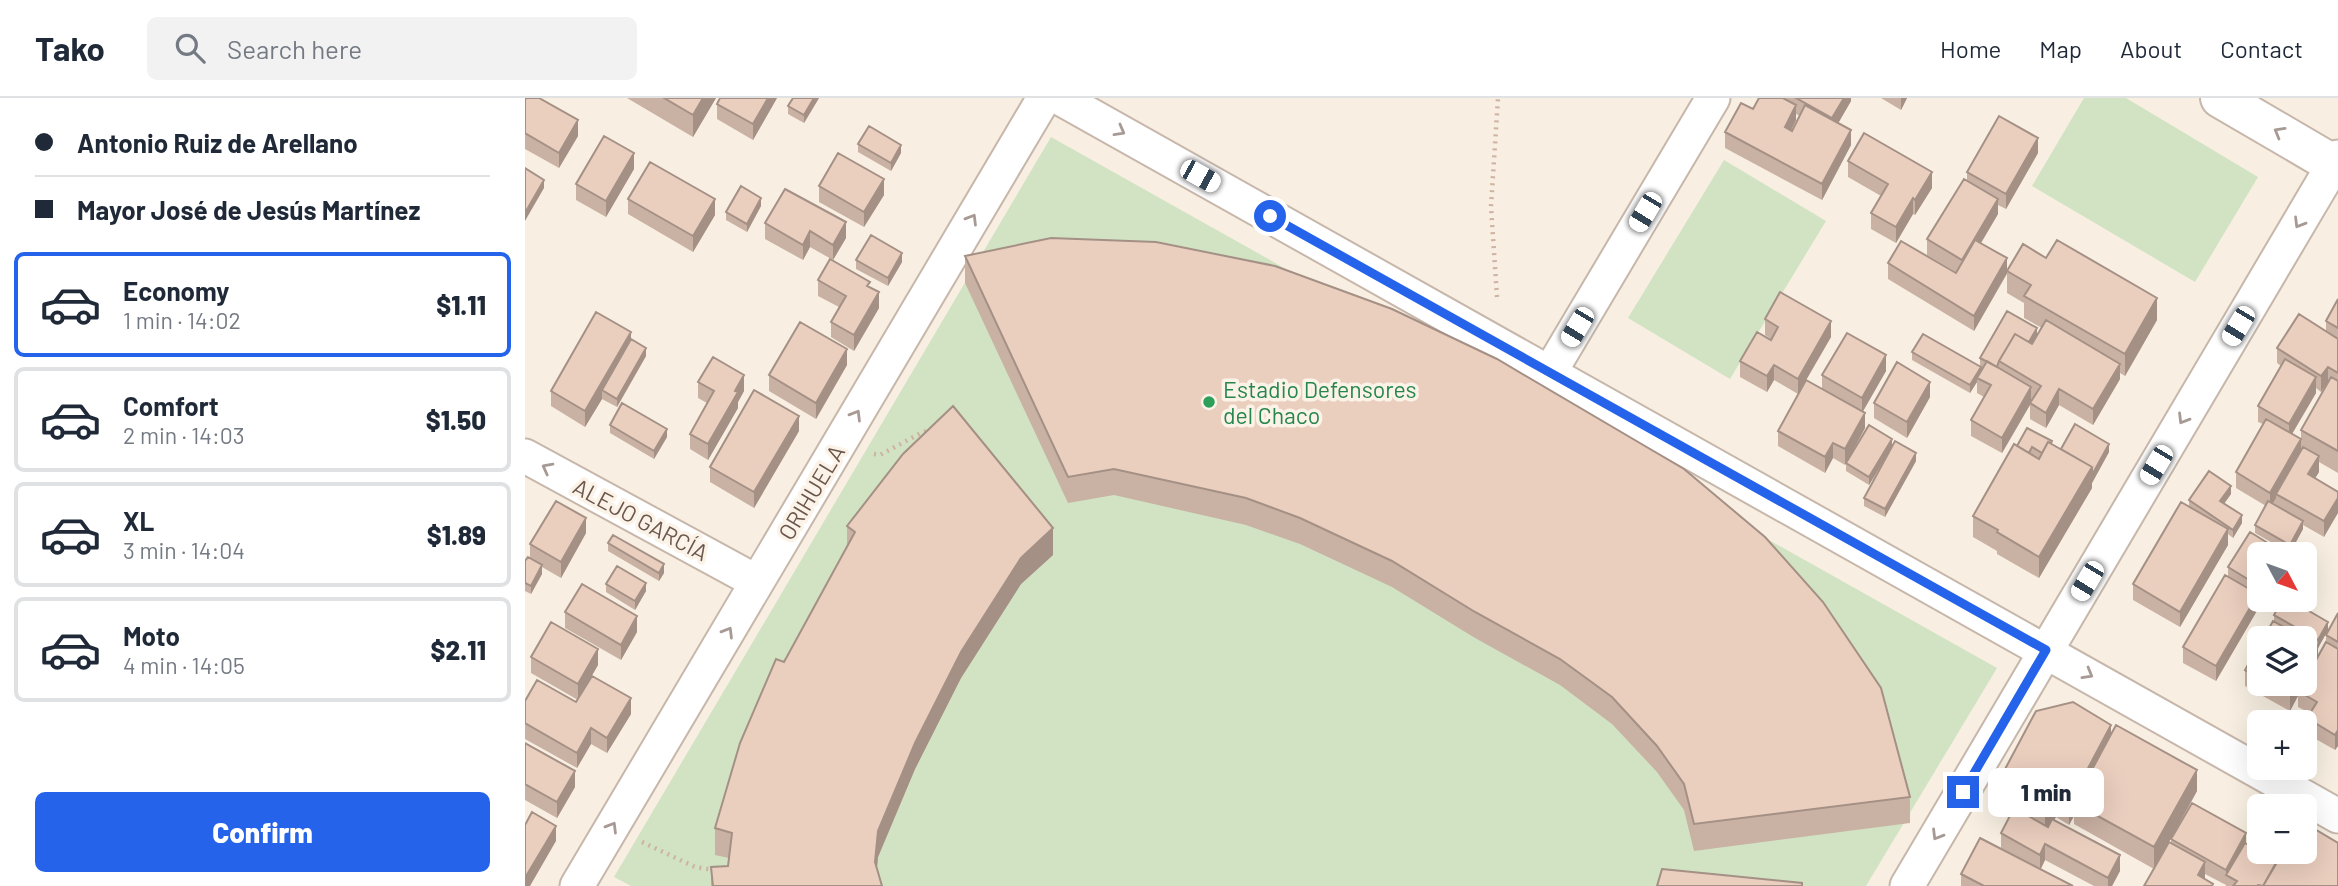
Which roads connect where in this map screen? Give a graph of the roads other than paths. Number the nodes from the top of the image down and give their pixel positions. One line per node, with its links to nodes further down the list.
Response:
1 (1044, 98): 8 (street, ORIHUELA, one-way to 1)
2 (1060, 98): 6 (street, one-way to 6)
3 (1713, 98): 6 (street)
4 (2220, 98): 5 (street, one-way to 4)
5 (2337, 163): 9 (street, one-way to 9)
6 (1550, 372): 9 (street)
7 (525, 456): 8 (street, ALEJO GARCÍA, one-way to 7)
8 (757, 582): 11 (street, ORIHUELA, one-way to 8)
9 (2046, 650): 10 (street, one-way to 10); 12 (street, one-way to 12)
10 (2338, 816)
11 (577, 886)
12 (1907, 886)

